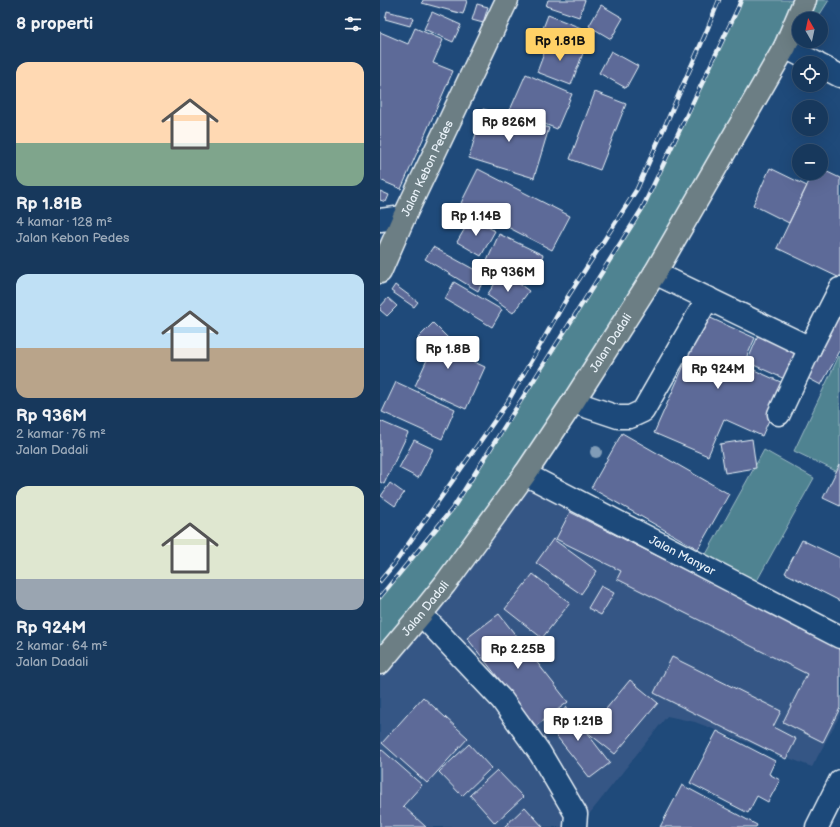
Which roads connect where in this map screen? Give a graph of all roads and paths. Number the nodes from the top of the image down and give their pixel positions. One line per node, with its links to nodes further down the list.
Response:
1 (507, 0): 7 (main road, Jalan Kebon Pedes)
2 (805, 0): 3 (main road, Jalan Dadali)
3 (785, 47): 4 (street); 10 (main road, Jalan Dadali)
4 (802, 56)
5 (828, 70): 6 (street)
6 (840, 76)
7 (404, 217): 8 (street); 9 (main road, Jalan Kebon Pedes)
8 (380, 220)
9 (380, 272)
10 (655, 273): 12 (street); 14 (main road, Jalan Dadali)
11 (840, 289): 13 (street)
12 (708, 298): 13 (street); 14 (street)
13 (810, 348): 15 (street)
14 (573, 402): 16 (main road, Jalan Dadali)
15 (779, 414)
16 (525, 474): 17 (main road, Jalan Dadali); 18 (street, Jalan Manyar)
17 (428, 621): 19 (main road, Jalan Dadali); 21 (street)
18 (840, 637)
19 (380, 662)
20 (840, 781): 22 (street)
21 (576, 827)
22 (817, 827)

